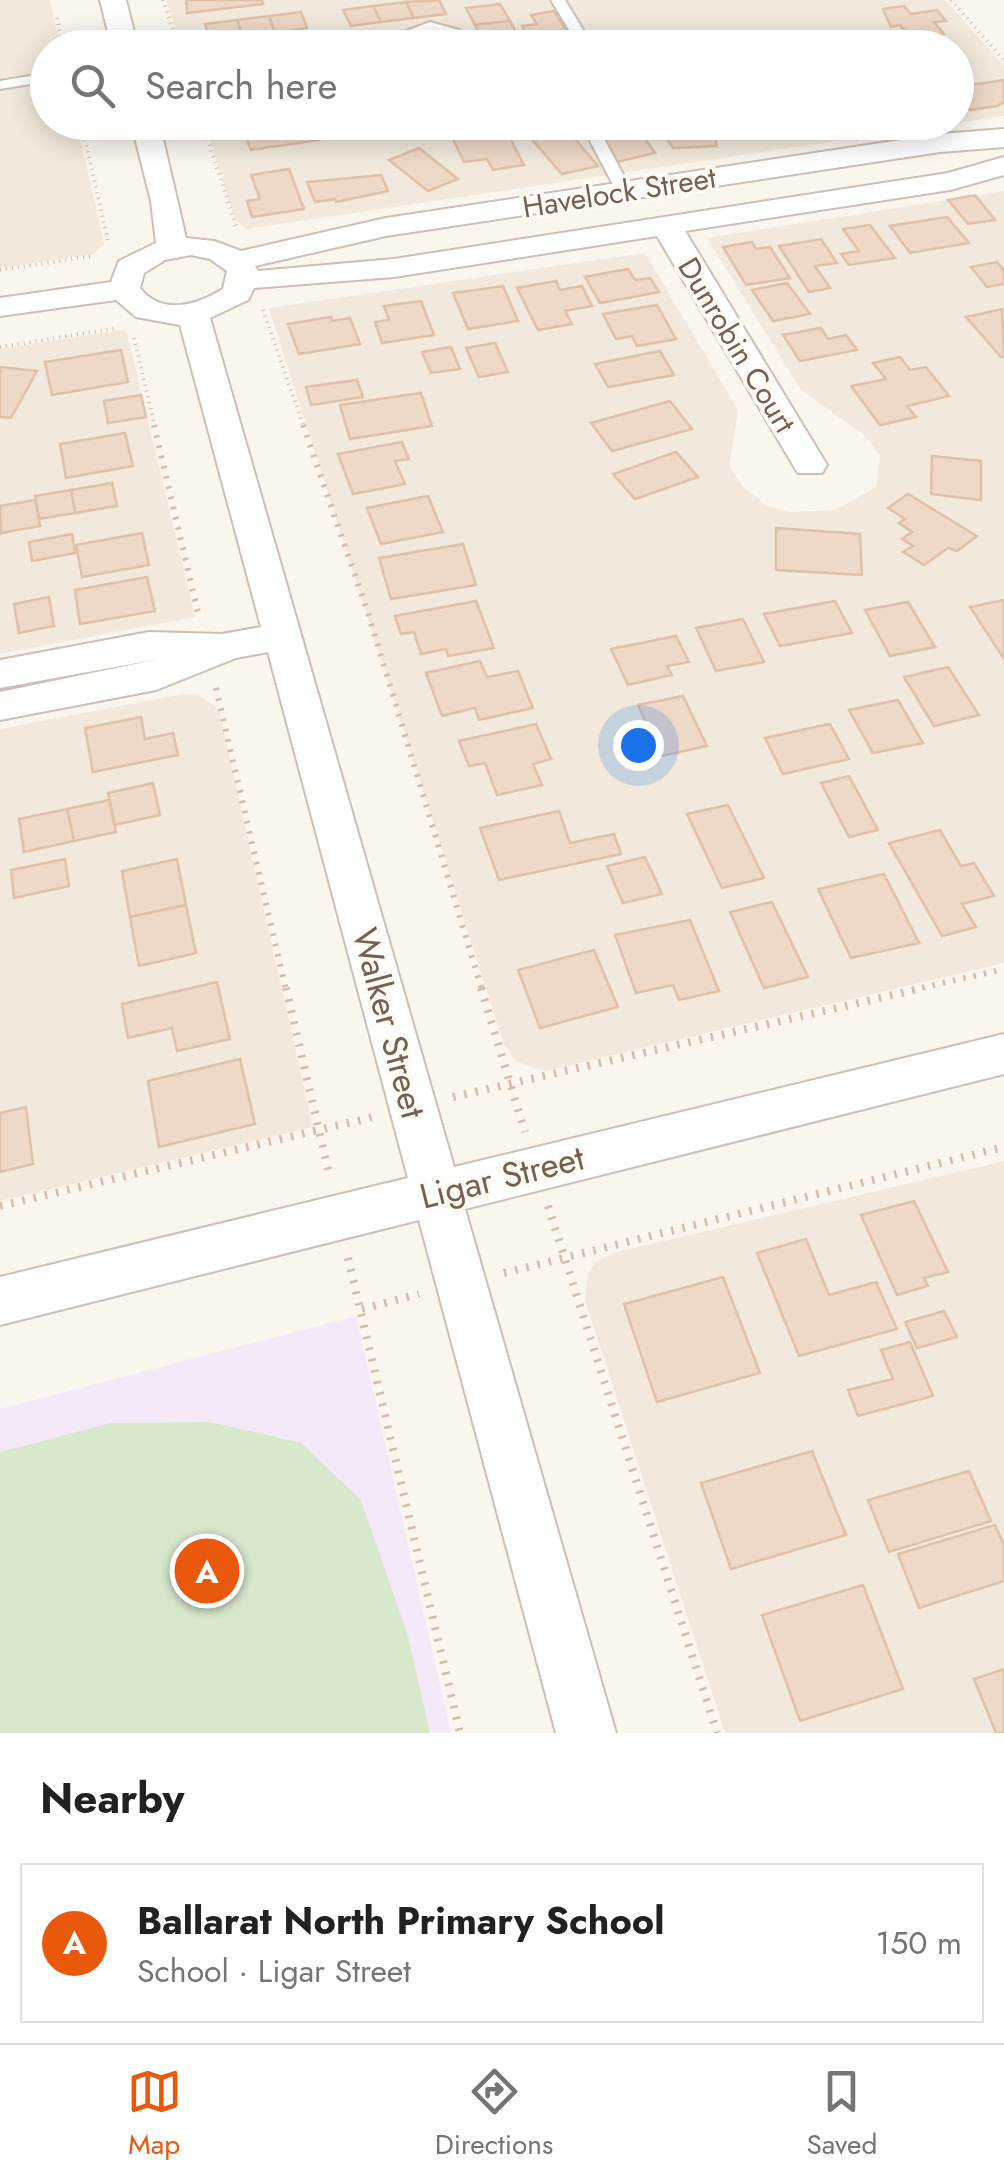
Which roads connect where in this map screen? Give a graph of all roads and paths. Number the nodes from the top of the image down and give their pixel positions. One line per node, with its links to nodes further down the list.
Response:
1 (112, 0): 7 (street)
2 (164, 0): 8 (path)
3 (558, 0): 11 (lane)
4 (951, 0): 12 (path)
5 (57, 18): 6 (path)
6 (60, 30)
7 (120, 30)
8 (173, 30)
9 (413, 30): 10 (lane)
10 (445, 30)
11 (577, 30)
12 (1004, 60)
13 (30, 80): 14 (lane)
14 (0, 85)
15 (1004, 138): 21 (street, Havelock Street)
16 (85, 140): 25 (path)
17 (150, 140): 24 (street)
18 (208, 140): 22 (path)
19 (597, 140): 21 (lane)
20 (1004, 166): 23 (street, Havelock Street)
21 (624, 192): 27 (street, Havelock Street)
22 (234, 223)
23 (666, 225): 27 (street, Havelock Street); 33 (street, Dunrobin Court)
24 (172, 248): 27 (street); 28 (street)
25 (92, 256): 26 (path); 28 (path)
26 (0, 270)
27 (247, 283): 30 (street); 40 (path)
28 (112, 290): 29 (street); 30 (street); 31 (path)
29 (0, 308)
30 (193, 314): 34 (street, Walker Street)
31 (109, 330): 32 (path); 35 (path)
32 (0, 346)
33 (810, 465)
34 (283, 636): 35 (street); 41 (street, Walker Street)
35 (215, 649): 36 (street); 37 (street); 42 (path)
36 (0, 674)
37 (0, 706)
38 (1004, 968): 40 (path)
39 (1004, 1054): 44 (street, Ligar Street)
40 (510, 1082): 41 (path); 44 (path)
41 (412, 1108): 42 (path); 45 (street, Walker Street)
42 (321, 1129): 46 (path); 47 (path)
43 (1004, 1146): 48 (path)
44 (536, 1168): 45 (street, Ligar Street); 48 (path)
45 (437, 1193): 47 (street, Ligar Street); 49 (street, Walker Street)
46 (0, 1206)
47 (337, 1217): 50 (street, Ligar Street); 51 (path)
48 (565, 1259): 49 (path); 54 (path)
49 (461, 1284): 51 (path); 53 (street, Walker Street)
50 (0, 1301)
51 (362, 1309): 52 (path)
52 (460, 1733)
53 (586, 1733)
54 (717, 1733)

